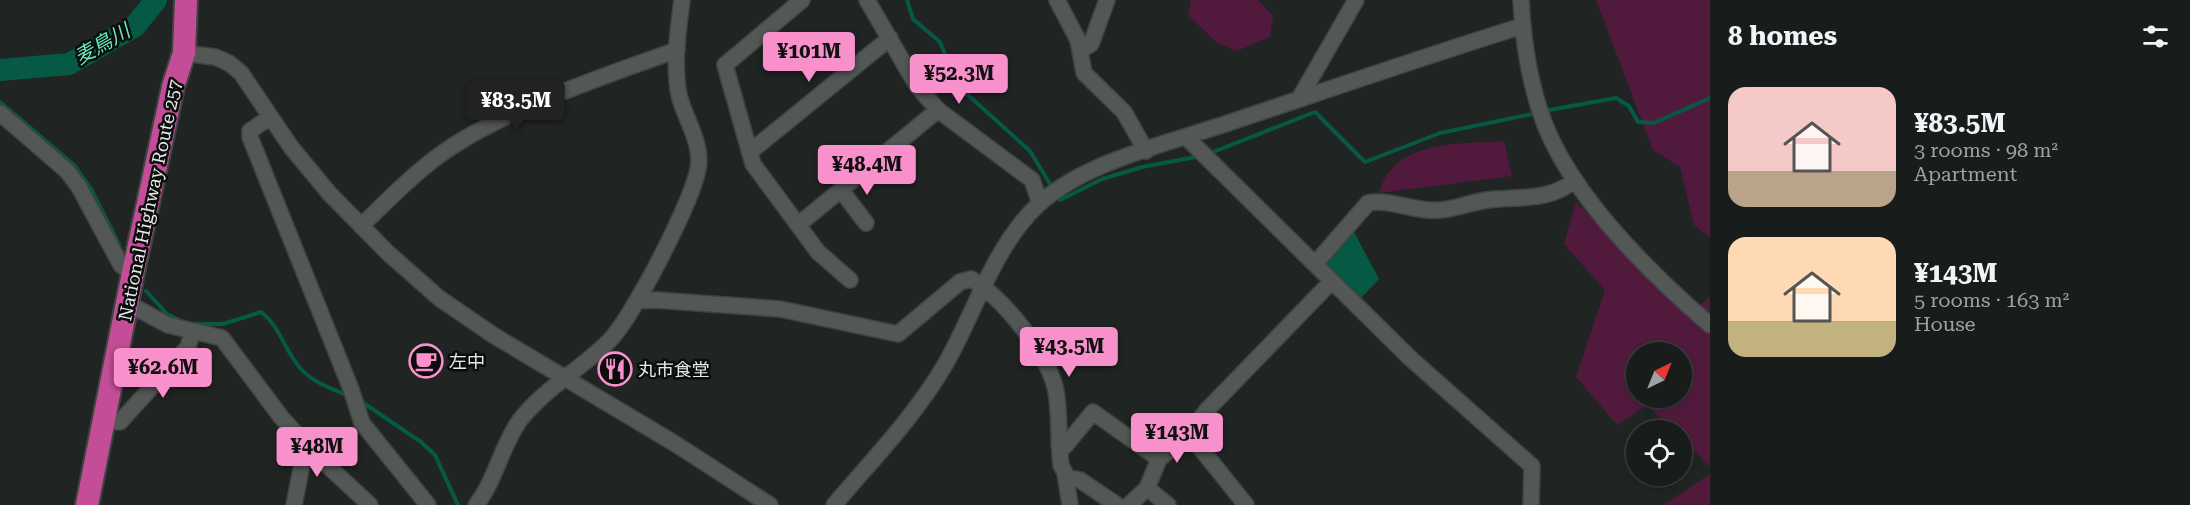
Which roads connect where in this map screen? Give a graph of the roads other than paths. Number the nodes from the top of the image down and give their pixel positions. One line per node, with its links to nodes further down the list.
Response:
1 (186, 0): 13 (highway, National Highway Route 257)
2 (682, 0): 11 (street)
3 (802, 0): 20 (street)
4 (867, 0): 10 (street)
5 (1057, 0): 12 (street)
6 (1107, 0): 12 (street)
7 (1356, 0): 14 (street)
8 (1521, 0): 9 (street)
9 (1522, 26): 14 (street); 21 (street)
10 (890, 38): 15 (street); 20 (street)
11 (677, 50): 26 (street); 32 (street)
12 (1080, 51): 19 (street)
13 (184, 53): 17 (street); 28 (highway, National Highway Route 257)
14 (1299, 99): 18 (street)
15 (938, 110): 22 (street); 23 (street)
16 (0, 113): 28 (street)
17 (270, 117): 26 (street); 47 (street)
18 (1187, 138): 19 (street); 27 (street)
19 (1146, 151): 23 (street)
20 (750, 152): 25 (street)
21 (1575, 180): 27 (street); 34 (street)
22 (841, 190): 24 (street); 25 (street)
23 (1040, 203): 31 (street)
24 (866, 223)
25 (798, 225): 29 (street)
26 (361, 226): 36 (street)
27 (1315, 264): 30 (street)
28 (133, 273): 33 (highway, National Highway Route 257)
29 (850, 279)
30 (1332, 281): 38 (street); 56 (street)
31 (983, 287): 32 (street); 40 (street); 50 (street)
32 (637, 301): 36 (street)
33 (127, 303): 35 (street); 37 (highway, National Highway Route 257)
34 (1710, 325)
35 (192, 333): 37 (street); 39 (street)
36 (565, 377): 48 (street); 49 (street)
37 (104, 421): 44 (highway, National Highway Route 257)
38 (1189, 434): 41 (street); 55 (street)
39 (306, 444): 45 (street); 46 (street)
40 (1059, 446): 41 (street); 42 (street)
41 (1159, 459): 43 (street)
42 (1066, 478): 51 (street); 52 (street)
43 (1147, 488): 53 (street); 54 (street)
44 (87, 505)
45 (294, 505)
46 (370, 505)
47 (428, 505)
48 (476, 505)
49 (770, 505)
50 (834, 505)
51 (1070, 505)
52 (1117, 505)
53 (1129, 505)
54 (1168, 505)
55 (1246, 505)
56 (1531, 505)

